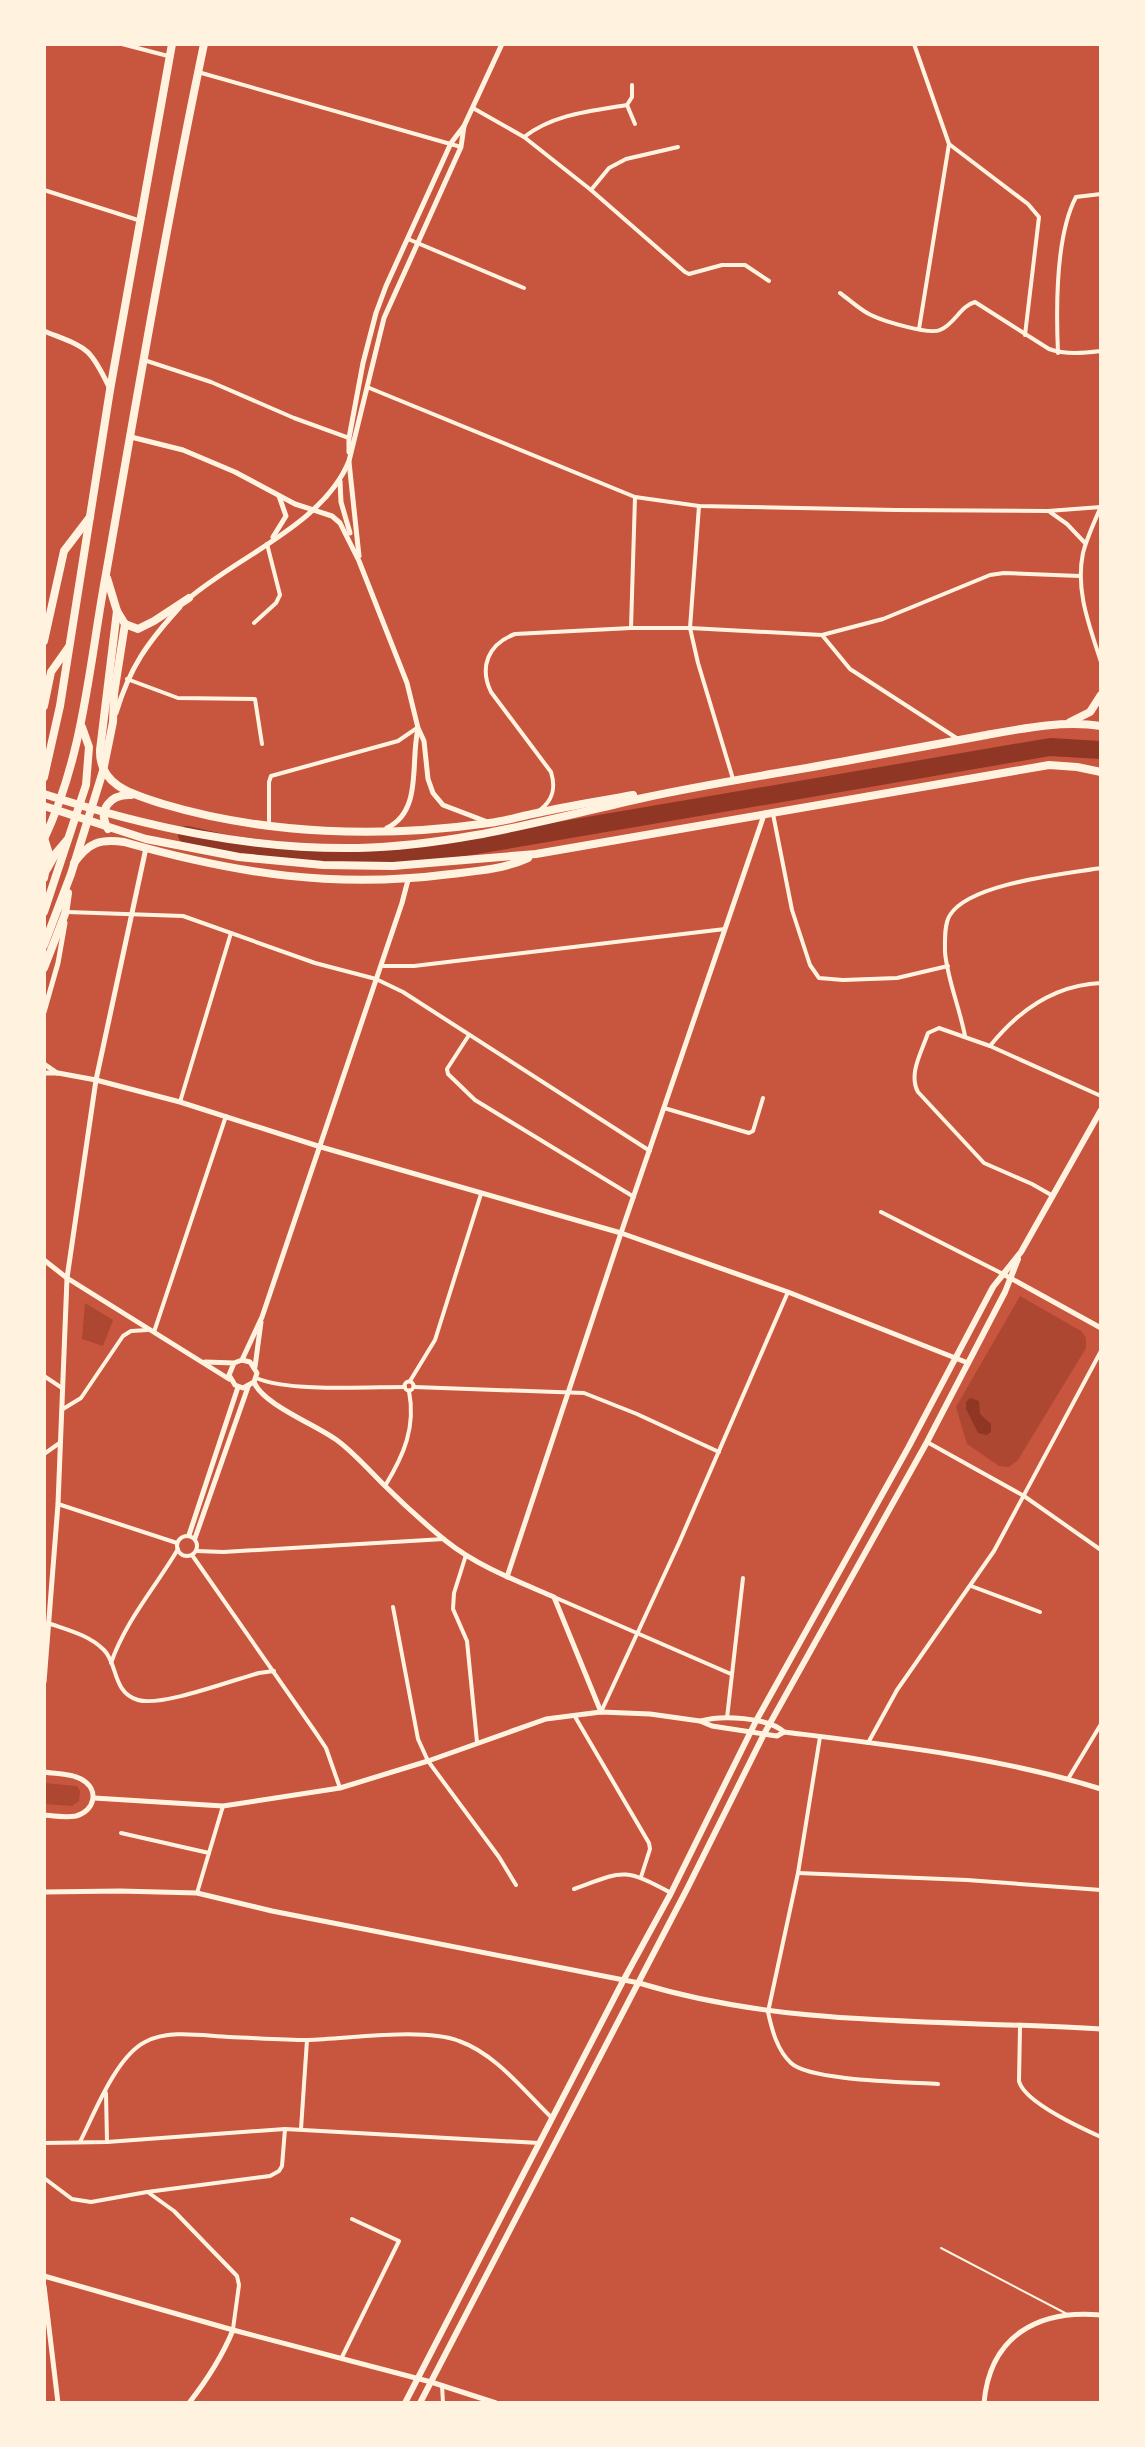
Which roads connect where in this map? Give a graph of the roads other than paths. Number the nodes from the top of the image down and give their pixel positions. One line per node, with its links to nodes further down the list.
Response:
1 (122, 44): 6 (street)
2 (172, 44): 6 (highway)
3 (204, 44): 7 (highway)
4 (502, 44): 10 (street)
5 (914, 44): 15 (street)
6 (170, 57): 21 (highway)
7 (198, 72): 14 (street); 32 (highway)
8 (632, 85): 9 (street)
9 (627, 105): 11 (street); 13 (street)
10 (473, 108): 12 (street); 13 (street)
11 (635, 124)
12 (464, 126): 14 (street); 16 (street)
13 (524, 137): 19 (street)
14 (451, 143): 16 (street); 22 (street)
15 (949, 144): 27 (street); 29 (street)
16 (461, 147): 23 (street)
17 (678, 147): 19 (street)
18 (44, 190): 21 (street)
19 (591, 190): 24 (street)
20 (1101, 194): 31 (street)
21 (141, 221): 34 (highway)
22 (408, 239): 23 (street); 36 (street)
23 (418, 243): 25 (street); 33 (street)
24 (769, 281)
25 (524, 288)
26 (840, 293): 27 (street)
27 (919, 329): 29 (street)
28 (44, 331): 34 (street)
29 (1025, 335): 31 (street)
30 (1101, 351): 31 (street)
31 (1058, 353)
32 (144, 360): 35 (highway); 36 (street)
33 (367, 387): 37 (street); 40 (street)
34 (110, 390): 45 (highway)
35 (131, 437): 39 (street); 49 (highway)
36 (349, 438): 37 (street)
37 (349, 461): 38 (street); 48 (street)
38 (341, 478): 43 (street); 48 (street)
39 (279, 495): 43 (street); 46 (street)
40 (635, 497): 41 (street); 56 (street)
41 (699, 506): 44 (street); 57 (street)
42 (1101, 506): 44 (street); 47 (street)
43 (312, 511): 46 (street); 48 (street)
44 (1048, 511): 47 (street)
45 (90, 516): 52 (highway); 60 (highway)
46 (268, 543): 51 (street); 54 (street)
47 (1086, 543): 50 (street)
48 (359, 561): 69 (street)
49 (105, 575): 53 (highway); 66 (highway)
50 (1080, 576): 58 (street); 61 (street)
51 (189, 598): 55 (highway); 62 (street)
52 (49, 600): 59 (highway)
53 (117, 611): 55 (highway); 72 (highway)
54 (254, 623)
55 (125, 624): 65 (highway)
56 (631, 628): 57 (street); 80 (street)
57 (690, 628): 58 (street); 75 (street)
58 (822, 635): 70 (street)
59 (44, 641)
60 (71, 644): 64 (highway); 74 (highway)
61 (1101, 662)
62 (127, 679): 65 (street); 71 (street)
63 (1101, 695): 67 (highway)
64 (44, 706)
65 (113, 722): 72 (highway)
66 (82, 726): 86 (highway); 95 (highway)
67 (1056, 726): 68 (highway); 70 (highway)
68 (1101, 726)
69 (418, 728): 82 (street); 83 (street); 85 (street)
70 (959, 740): 75 (highway)
71 (262, 744)
72 (103, 771): 78 (highway); 90 (highway)
73 (1101, 772): 81 (highway)
74 (44, 777)
75 (733, 779): 76 (highway)
76 (670, 792): 77 (highway); 80 (highway)
77 (44, 794)
78 (140, 797): 83 (highway); 89 (highway)
79 (44, 806): 84 (highway)
80 (537, 813): 82 (highway)
81 (769, 814): 88 (highway); 98 (street); 102 (street)
82 (494, 823): 85 (highway)
83 (269, 826): 85 (highway)
84 (109, 827): 88 (highway); 92 (highway)
85 (377, 832)
86 (44, 839): 92 (highway)
87 (146, 848): 89 (highway); 90 (highway); 97 (street)
88 (536, 854): 94 (highway)
89 (178, 855): 94 (highway)
90 (74, 863): 93 (highway)
91 (1101, 868): 102 (street)
92 (46, 874)
93 (71, 874): 96 (highway); 100 (highway)
94 (408, 880): 101 (street)
95 (44, 912)
96 (65, 913): 97 (street); 103 (highway); 106 (street)
97 (131, 914): 99 (street); 113 (street)
98 (725, 929): 101 (street); 117 (street)
99 (231, 933): 104 (street); 116 (street)
100 (44, 945)
101 (381, 966): 104 (street)
102 (948, 966): 108 (street)
103 (44, 968)
104 (376, 979): 107 (street); 120 (street)
105 (1101, 983): 109 (street)
106 (44, 1012)
107 (469, 1035): 121 (street); 124 (street)
108 (965, 1036): 109 (street); 123 (street)
109 (990, 1046): 114 (street)
110 (44, 1064): 112 (street)
111 (44, 1073): 112 (street)
112 (58, 1073): 113 (street)
113 (96, 1080): 116 (street); 130 (street)
114 (1101, 1096)
115 (763, 1098): 117 (street)
116 (180, 1102): 119 (street)
117 (664, 1108): 121 (street)
118 (1101, 1110): 123 (main road)
119 (226, 1116): 120 (street); 135 (street)
120 (321, 1147): 122 (street); 133 (street)
121 (650, 1151): 124 (street)
122 (481, 1194): 126 (street); 147 (street)
123 (1053, 1196): 127 (main road)
124 (634, 1197): 126 (street)
125 (881, 1212): 129 (street)
126 (621, 1233): 132 (street); 149 (street)
127 (1021, 1252): 129 (main road); 131 (main road)
128 (44, 1260): 130 (street)
129 (1003, 1274): 131 (street); 137 (main road)
130 (67, 1278): 135 (street); 148 (street)
131 (1012, 1278): 134 (street); 141 (main road)
132 (788, 1292): 137 (street); 153 (street)
133 (262, 1317): 138 (street); 142 (street)
134 (1101, 1328)
135 (152, 1331): 139 (street); 150 (street)
136 (1101, 1351): 156 (street)
137 (956, 1358): 141 (street); 182 (main road)
138 (242, 1360): 140 (street); 142 (street)
139 (200, 1361): 140 (street); 144 (street)
140 (234, 1363): 144 (street)
141 (968, 1363): 152 (main road)
142 (255, 1368): 145 (street)
143 (44, 1376): 148 (street)
144 (229, 1379): 146 (street)
145 (253, 1382): 146 (street); 147 (street); 155 (street); 158 (street)
146 (238, 1387): 158 (street)
147 (409, 1388): 149 (street); 155 (street)
148 (63, 1389): 150 (street)
149 (569, 1392): 153 (street); 165 (street)
150 (63, 1409): 151 (street)
151 (61, 1442): 154 (street); 157 (street)
152 (927, 1442): 156 (street); 183 (main road)
153 (719, 1452): 173 (street)
154 (44, 1454)
155 (385, 1486): 159 (street)
156 (1024, 1496): 162 (street); 167 (street)
157 (58, 1504): 160 (street); 169 (street)
158 (192, 1537): 160 (street); 163 (street)
159 (444, 1539): 163 (street); 164 (street)
160 (177, 1543): 161 (street)
161 (178, 1549): 163 (street); 174 (street)
162 (1101, 1550)
163 (194, 1553): 175 (street)
164 (466, 1555): 165 (street); 189 (street)
165 (507, 1577): 168 (street)
166 (743, 1578): 176 (street)
167 (971, 1586): 171 (street); 190 (street)
168 (554, 1597): 173 (street); 178 (street)
169 (47, 1604): 172 (street)
170 (393, 1607): 191 (street)
171 (1040, 1612)
172 (48, 1623): 174 (street); 177 (street)
173 (638, 1633): 176 (street); 178 (street)
174 (111, 1665): 175 (street)
175 (274, 1671): 194 (street)
176 (731, 1674): 180 (street)
177 (44, 1682)
178 (601, 1712): 179 (street); 181 (street)
179 (574, 1715): 189 (street); 202 (street)
180 (727, 1718): 181 (street); 182 (street)
181 (700, 1721): 185 (street)
182 (756, 1721): 183 (street); 185 (main road)
183 (769, 1724): 186 (street); 187 (main road)
184 (1101, 1724): 193 (street)
185 (751, 1732): 187 (street); 208 (main road)
186 (784, 1732): 187 (street); 188 (street)
187 (764, 1734): 210 (main road)
188 (820, 1737): 190 (street); 201 (street)
189 (477, 1742): 191 (street)
190 (868, 1743): 193 (street)
191 (428, 1761): 194 (street); 203 (street)
192 (44, 1772): 196 (street)
193 (1068, 1779): 195 (street)
194 (340, 1788): 197 (street)
195 (1101, 1789)
196 (94, 1798): 197 (street); 198 (street)
197 (223, 1806): 200 (street)
198 (44, 1815)
199 (121, 1833): 200 (street)
200 (209, 1853): 207 (street)
201 (798, 1873): 205 (street); 211 (street)
202 (641, 1877): 204 (street); 208 (street)
203 (516, 1885)
204 (574, 1889)
205 (1101, 1890)
206 (44, 1892): 207 (street)
207 (197, 1893): 209 (street)
208 (671, 1893): 209 (main road)
209 (623, 1981): 210 (street); 217 (main road)
210 (639, 1983): 211 (street); 236 (main road)
211 (768, 2012): 212 (street); 215 (street)
212 (1020, 2027): 213 (street); 220 (street)
213 (1101, 2029)
214 (307, 2040): 216 (street); 217 (street); 219 (street)
215 (938, 2084)
216 (106, 2091): 221 (street); 222 (street)
217 (552, 2118): 224 (main road)
218 (285, 2129): 219 (street); 222 (street); 226 (street)
219 (301, 2129): 224 (street)
220 (1101, 2137)
221 (80, 2142): 222 (street); 223 (street)
222 (107, 2142)
223 (44, 2143)
224 (539, 2143): 235 (main road)
225 (44, 2178): 226 (street)
226 (147, 2192): 233 (street)
227 (352, 2219): 234 (street)
228 (941, 2248): 231 (lane)
229 (44, 2276): 233 (street)
230 (44, 2286): 238 (street)
231 (1067, 2314): 232 (street); 244 (street)
232 (1101, 2315)
233 (233, 2330): 234 (street); 239 (street)
234 (342, 2357): 235 (street)
235 (417, 2378): 236 (street); 240 (main road)
236 (431, 2382): 237 (street); 241 (main road)
237 (442, 2385): 242 (street); 243 (street)
238 (58, 2403)
239 (189, 2403)
240 (405, 2403)
241 (420, 2403)
242 (443, 2403)
243 (496, 2403)
244 (984, 2403)

